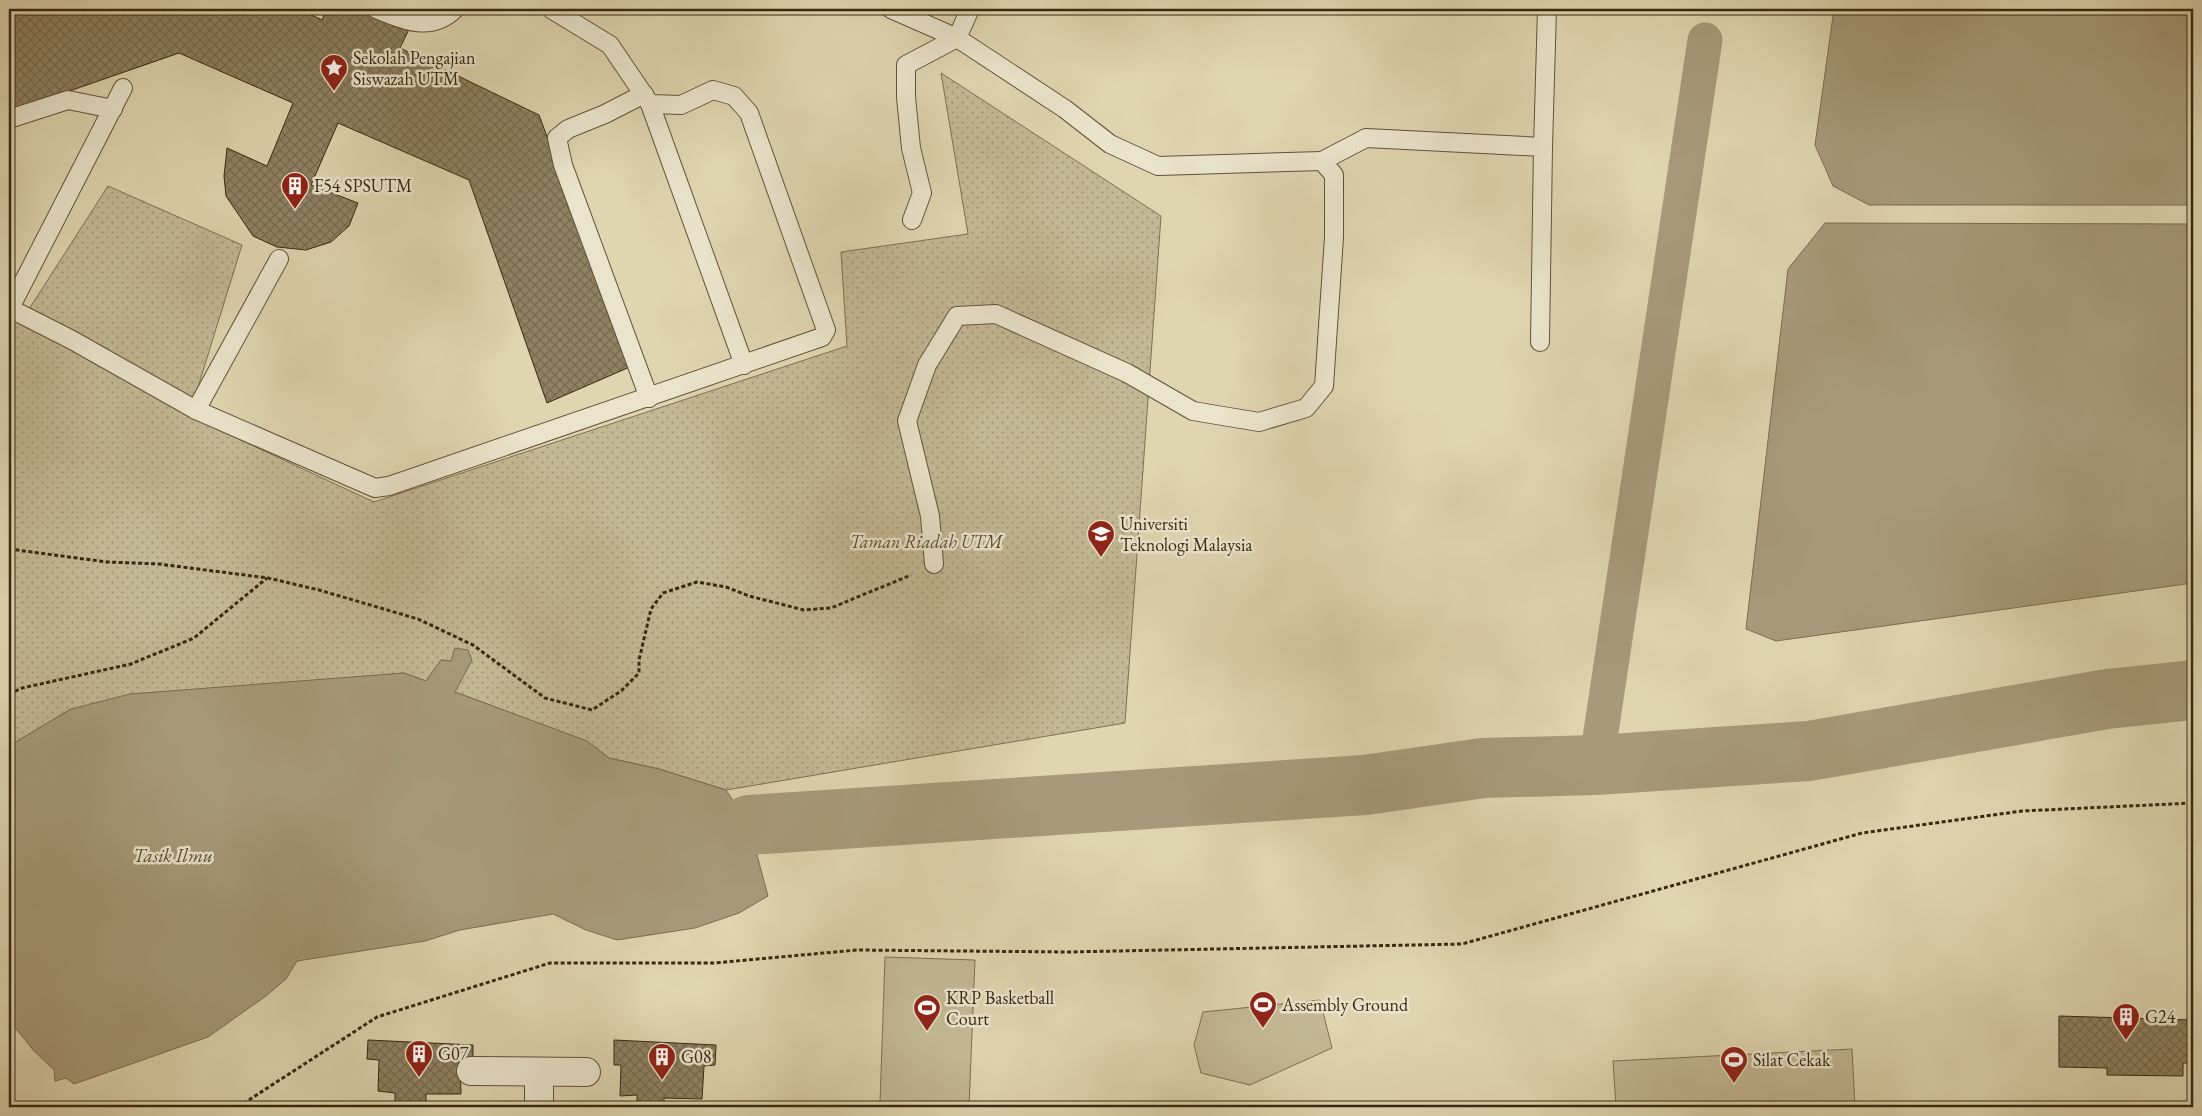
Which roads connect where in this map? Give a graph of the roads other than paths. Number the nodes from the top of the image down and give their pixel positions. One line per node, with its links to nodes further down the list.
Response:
1 (376, 9): 2 (lane)
2 (455, 9)
3 (551, 9): 9 (lane)
4 (891, 9): 7 (lane)
5 (970, 9): 7 (lane)
6 (1547, 9): 12 (lane)
7 (956, 38): 13 (lane); 14 (lane)
8 (123, 88): 10 (lane)
9 (647, 99): 18 (lane); 18 (lane); 19 (lane)
10 (113, 110): 11 (lane); 16 (lane)
11 (9, 120)
12 (1543, 147): 13 (lane); 17 (lane)
13 (1322, 161): 21 (lane)
14 (912, 220)
15 (279, 259): 20 (lane)
16 (9, 308): 20 (lane)
17 (1540, 342)
18 (744, 365): 19 (lane)
19 (649, 398): 20 (lane)
20 (196, 410)
21 (934, 564)
22 (472, 1071): 23 (street)
23 (539, 1072): 24 (street); 25 (street)
24 (586, 1072)
25 (539, 1107)

